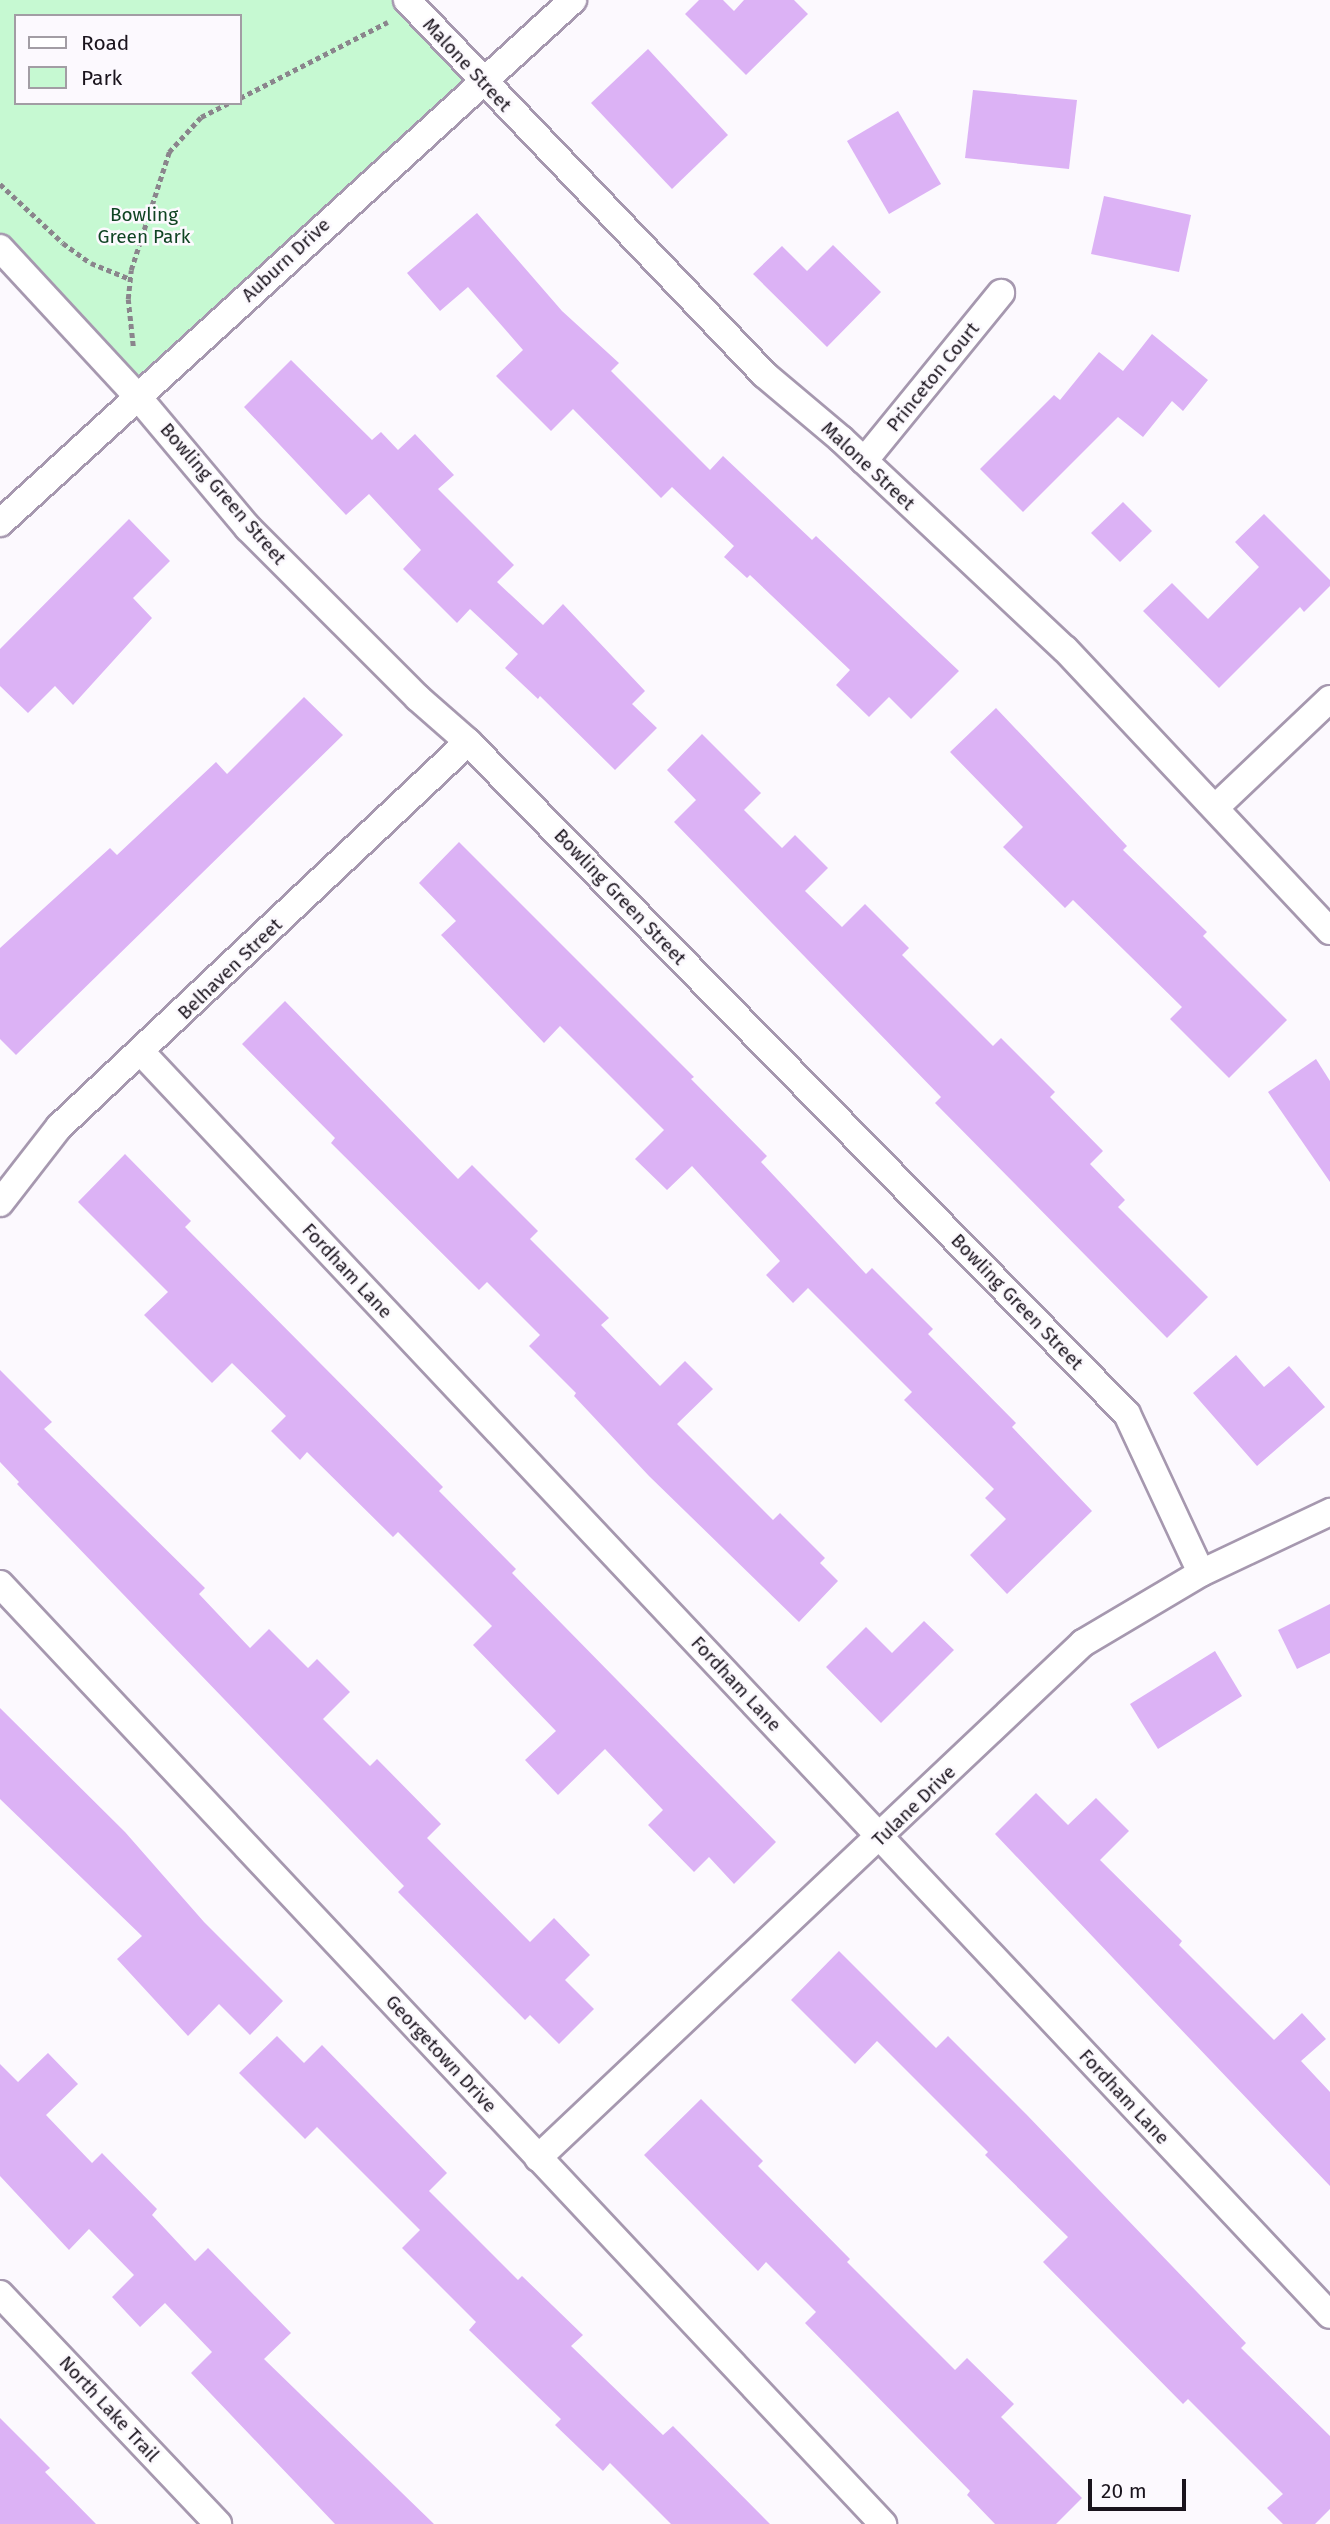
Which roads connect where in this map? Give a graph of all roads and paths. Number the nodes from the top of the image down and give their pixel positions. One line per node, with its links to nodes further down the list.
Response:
1 (573, 0): 3 (street, Auburn Drive)
2 (409, 4): 3 (street, Malone Street); 4 (path)
3 (481, 80): 10 (street, Auburn Drive); 11 (street, Malone Street)
4 (242, 97)
5 (225, 105): 8 (path)
6 (0, 184): 8 (path)
7 (0, 248): 10 (street, Bowling Green Street)
8 (130, 279): 10 (path)
9 (1001, 293): 11 (street, Princeton Court)
10 (138, 397): 12 (street, Auburn Drive); 14 (street, Bowling Green Street)
11 (864, 461): 15 (street, Malone Street)
12 (0, 523)
13 (1330, 699): 15 (street)
14 (468, 742): 17 (street, Belhaven Street); 20 (street, Bowling Green Street)
15 (1216, 807): 16 (street, Malone Street)
16 (1330, 931)
17 (142, 1053): 18 (street, Belhaven Street); 22 (street, Fordham Lane)
18 (0, 1203)
19 (1330, 1512): 20 (street, Tulane Drive)
20 (1201, 1573): 22 (street, Tulane Drive)
21 (0, 1584): 23 (street, Georgetown Drive)
22 (881, 1838): 23 (street, Tulane Drive); 25 (street, Fordham Lane)
23 (538, 2158): 27 (street, Georgetown Drive)
24 (0, 2294): 26 (street, North Lake Trail)
25 (1330, 2315)
26 (218, 2524)
27 (883, 2524)

